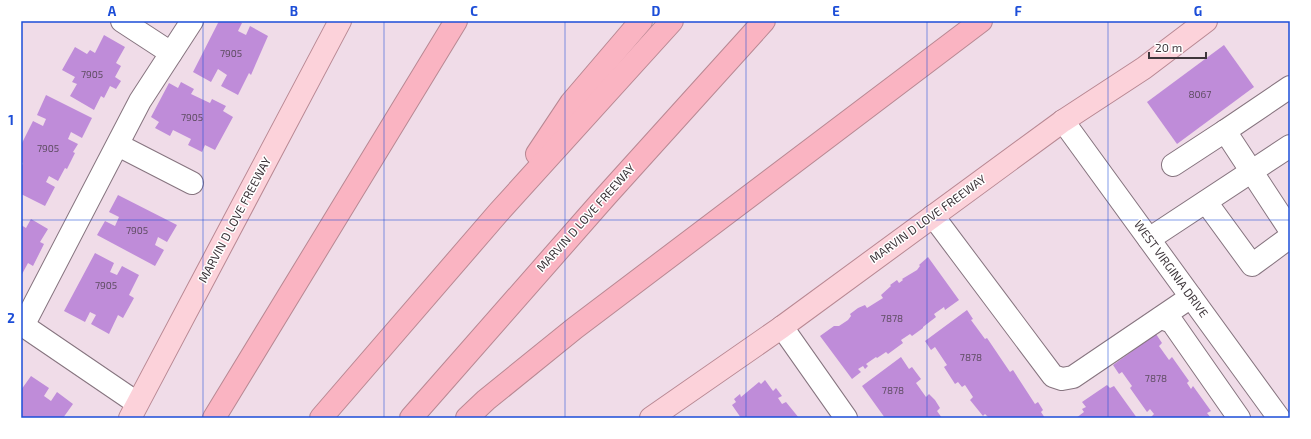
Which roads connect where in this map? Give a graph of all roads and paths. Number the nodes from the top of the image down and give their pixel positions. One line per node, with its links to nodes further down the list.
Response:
1 (122, 21): 10 (street)
2 (192, 21): 10 (street)
3 (339, 21): 29 (main road, MARVIN D LOVE FREEWAY)
4 (456, 21): 30 (highway)
5 (641, 21): 20 (highway)
6 (672, 21): 20 (highway)
7 (764, 21): 32 (highway, MARVIN D LOVE FREEWAY)
8 (980, 21): 33 (highway)
9 (1206, 21): 12 (main road, MARVIN D LOVE FREEWAY)
10 (171, 53): 14 (street)
11 (1290, 87): 13 (street)
12 (1063, 121): 21 (main road, MARVIN D LOVE FREEWAY); 24 (street, WEST VIRGINIA DRIVE)
13 (1225, 131): 16 (street); 17 (street)
14 (118, 145): 18 (street); 27 (street)
15 (1290, 146): 17 (street)
16 (1173, 165)
17 (1251, 172): 19 (street); 22 (street)
18 (192, 183)
19 (1206, 202): 23 (street); 24 (street)
20 (498, 213): 31 (highway)
21 (933, 216): 26 (street); 28 (main road, MARVIN D LOVE FREEWAY)
22 (1290, 230)
23 (1290, 237)
24 (1149, 239): 25 (street, WEST VIRGINIA DRIVE)
25 (1191, 297): 26 (street); 37 (street, WEST VIRGINIA DRIVE)
26 (1161, 318): 36 (street)
27 (22, 325): 29 (street)
28 (782, 327): 34 (main road, MARVIN D LOVE FREEWAY); 35 (street)
29 (133, 411)
30 (214, 418)
31 (321, 418)
32 (411, 418)
33 (467, 418)
34 (651, 418)
35 (846, 418)
36 (1239, 418)
37 (1279, 418)

